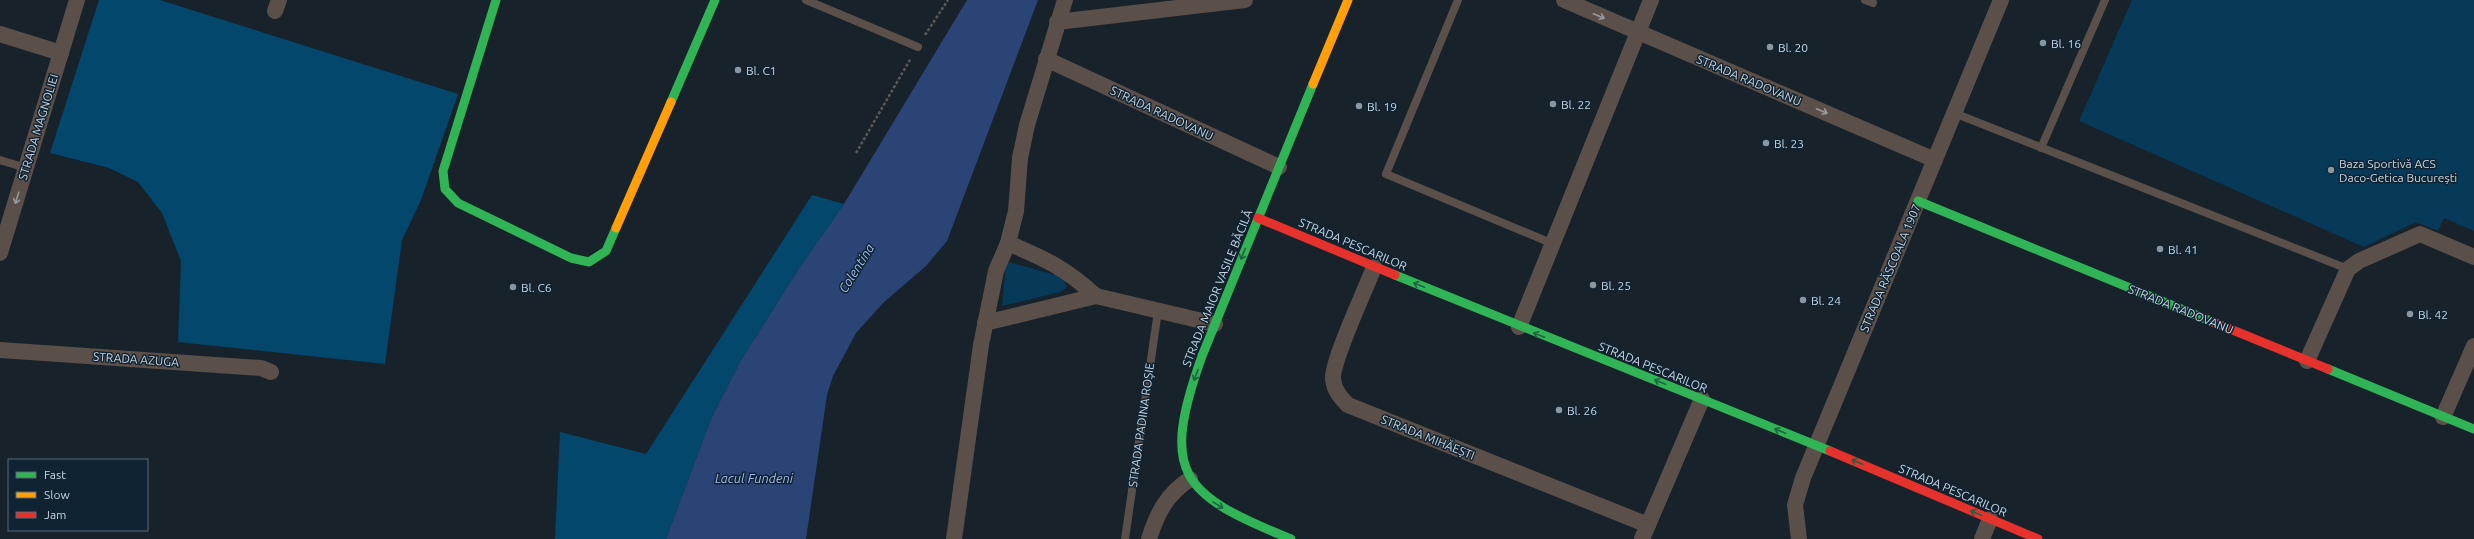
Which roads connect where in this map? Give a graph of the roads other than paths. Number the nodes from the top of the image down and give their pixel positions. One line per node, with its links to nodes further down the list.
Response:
1 (77, 0): 19 (street, STRADA MAGNOLIEI)
2 (496, 0): 3 (street)
3 (715, 0)
4 (806, 0): 18 (lane)
5 (1065, 0): 15 (street)
6 (1245, 0): 15 (street)
7 (1348, 0): 25 (street, STRADA MAIOR VASILE BĂCILĂ)
8 (1458, 0): 30 (lane)
9 (1564, 0): 16 (street, STRADA RADOVANU, one-way to 16)
10 (1651, 0): 16 (street)
11 (1865, 0): 14 (lane)
12 (2001, 0): 21 (street, STRADA RĂSCOALA 1907)
13 (2105, 0): 22 (lane)
14 (1873, 3)
15 (1057, 22): 20 (street)
16 (1638, 32): 24 (street, STRADA RADOVANU, one-way to 24); 30 (street)
17 (0, 34): 19 (street)
18 (918, 47)
19 (61, 53): 26 (street, STRADA MAGNOLIEI)
20 (1046, 60): 25 (street, STRADA RADOVANU); 29 (street)
21 (1954, 113): 22 (lane); 24 (street, STRADA RĂSCOALA 1907)
22 (2041, 148): 34 (lane)
23 (0, 160): 26 (lane)
24 (1935, 160): 27 (street, STRADA RĂSCOALA 1907)
25 (1279, 167): 28 (street, STRADA MAIOR VASILE BĂCILĂ)
26 (26, 168): 31 (street, STRADA MAGNOLIEI, one-way to 31)
27 (1918, 201): 42 (street, STRADA RADOVANU); 47 (street, STRADA RĂSCOALA 1907)
28 (1258, 218): 33 (street, STRADA PESCARILOR); 38 (street, STRADA MAIOR VASILE BĂCILĂ, one-way to 38)
29 (1008, 243): 35 (street); 37 (street)
30 (1551, 243): 39 (street)
31 (0, 253)
32 (2474, 258): 34 (street)
33 (1374, 267): 39 (street, STRADA PESCARILOR, one-way to 33); 50 (street, STRADA MIHĂEȘTI)
34 (2348, 269): 42 (street)
35 (1096, 296): 36 (street); 37 (street)
36 (1158, 311): 38 (street); 52 (lane, STRADA PADINA ROȘIE)
37 (985, 323): 51 (street)
38 (1215, 324): 48 (street, STRADA MAIOR VASILE BĂCILĂ, one-way to 48)
39 (1519, 327): 44 (street, STRADA PESCARILOR, one-way to 39)
40 (2474, 346): 45 (street)
41 (0, 350): 43 (street, STRADA AZUGA)
42 (2307, 361): 45 (street, STRADA RADOVANU)
43 (271, 372)
44 (1702, 399): 47 (street, STRADA PESCARILOR, one-way to 44); 50 (street)
45 (2443, 417): 46 (street, STRADA RADOVANU)
46 (2474, 430)
47 (1816, 445): 49 (street, STRADA PESCARILOR, one-way to 47); 55 (street, STRADA RĂSCOALA 1907)
48 (1190, 479): 53 (street); 54 (street, STRADA MAIOR VASILE BĂCILĂ, one-way to 54)
49 (1990, 519): 56 (street); 57 (street, STRADA PESCARILOR)
50 (1645, 532)
51 (954, 539)
52 (1125, 539)
53 (1148, 539)
54 (1291, 539)
55 (1799, 539)
56 (1982, 539)
57 (2038, 539)

